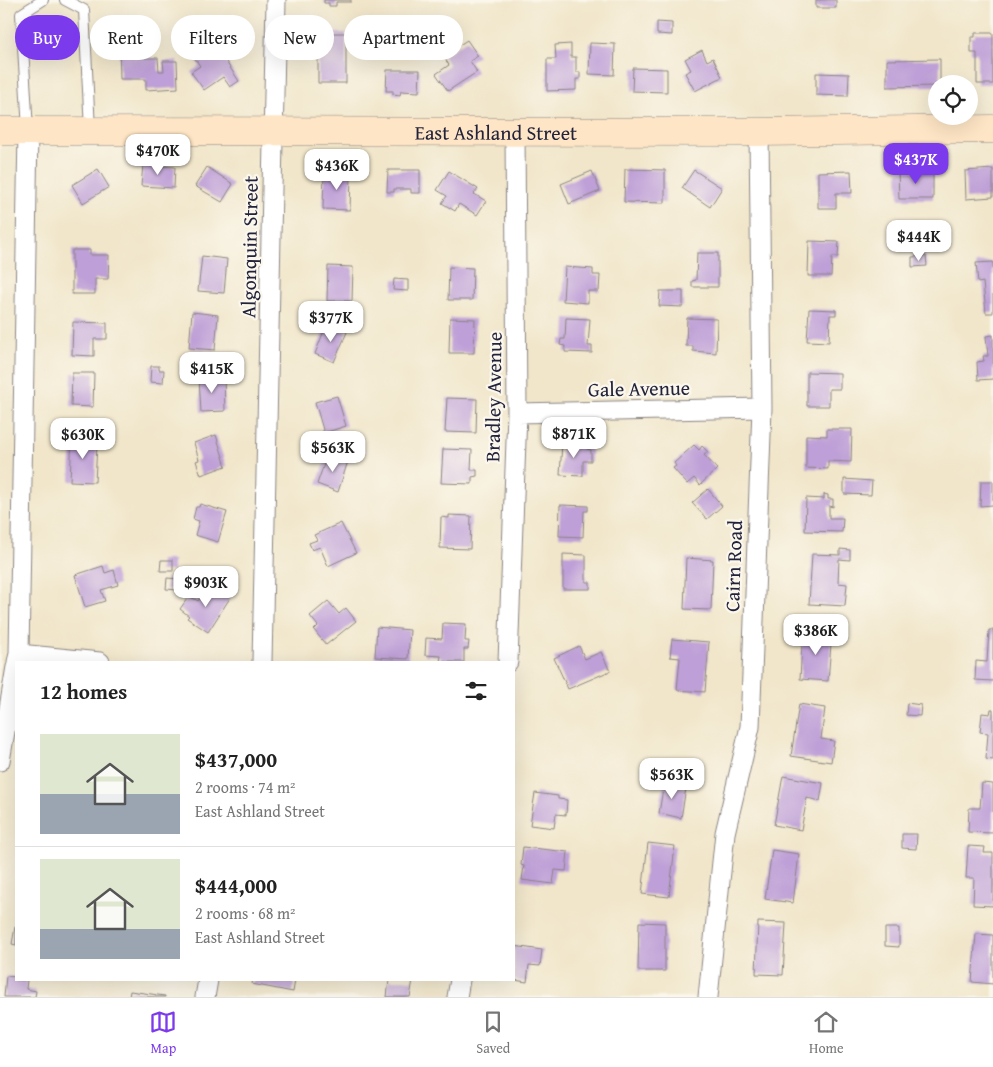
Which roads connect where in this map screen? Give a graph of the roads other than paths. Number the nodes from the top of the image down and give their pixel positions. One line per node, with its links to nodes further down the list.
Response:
1 (42, 0): 6 (lane)
2 (66, 0): 7 (lane)
3 (276, 0): 8 (street, Algonquin Street)
4 (993, 129): 10 (main road, East Ashland Street)
5 (0, 131): 6 (main road, East Ashland Street)
6 (28, 131): 7 (main road, East Ashland Street); 13 (street)
7 (90, 131): 8 (main road, East Ashland Street)
8 (275, 132): 9 (main road, East Ashland Street); 14 (street, Algonquin Street)
9 (516, 132): 10 (main road, East Ashland Street); 12 (street, Bradley Avenue)
10 (760, 132): 11 (street, Cairn Road)
11 (762, 408): 12 (street, Gale Avenue); 22 (street, Cairn Road)
12 (517, 413): 15 (street, Bradley Avenue)
13 (17, 661)
14 (262, 661)
15 (508, 661)
16 (15, 673): 17 (street)
17 (0, 761)
18 (208, 981): 20 (street)
19 (460, 981): 21 (street)
20 (205, 997)
21 (457, 997)
22 (708, 997)

